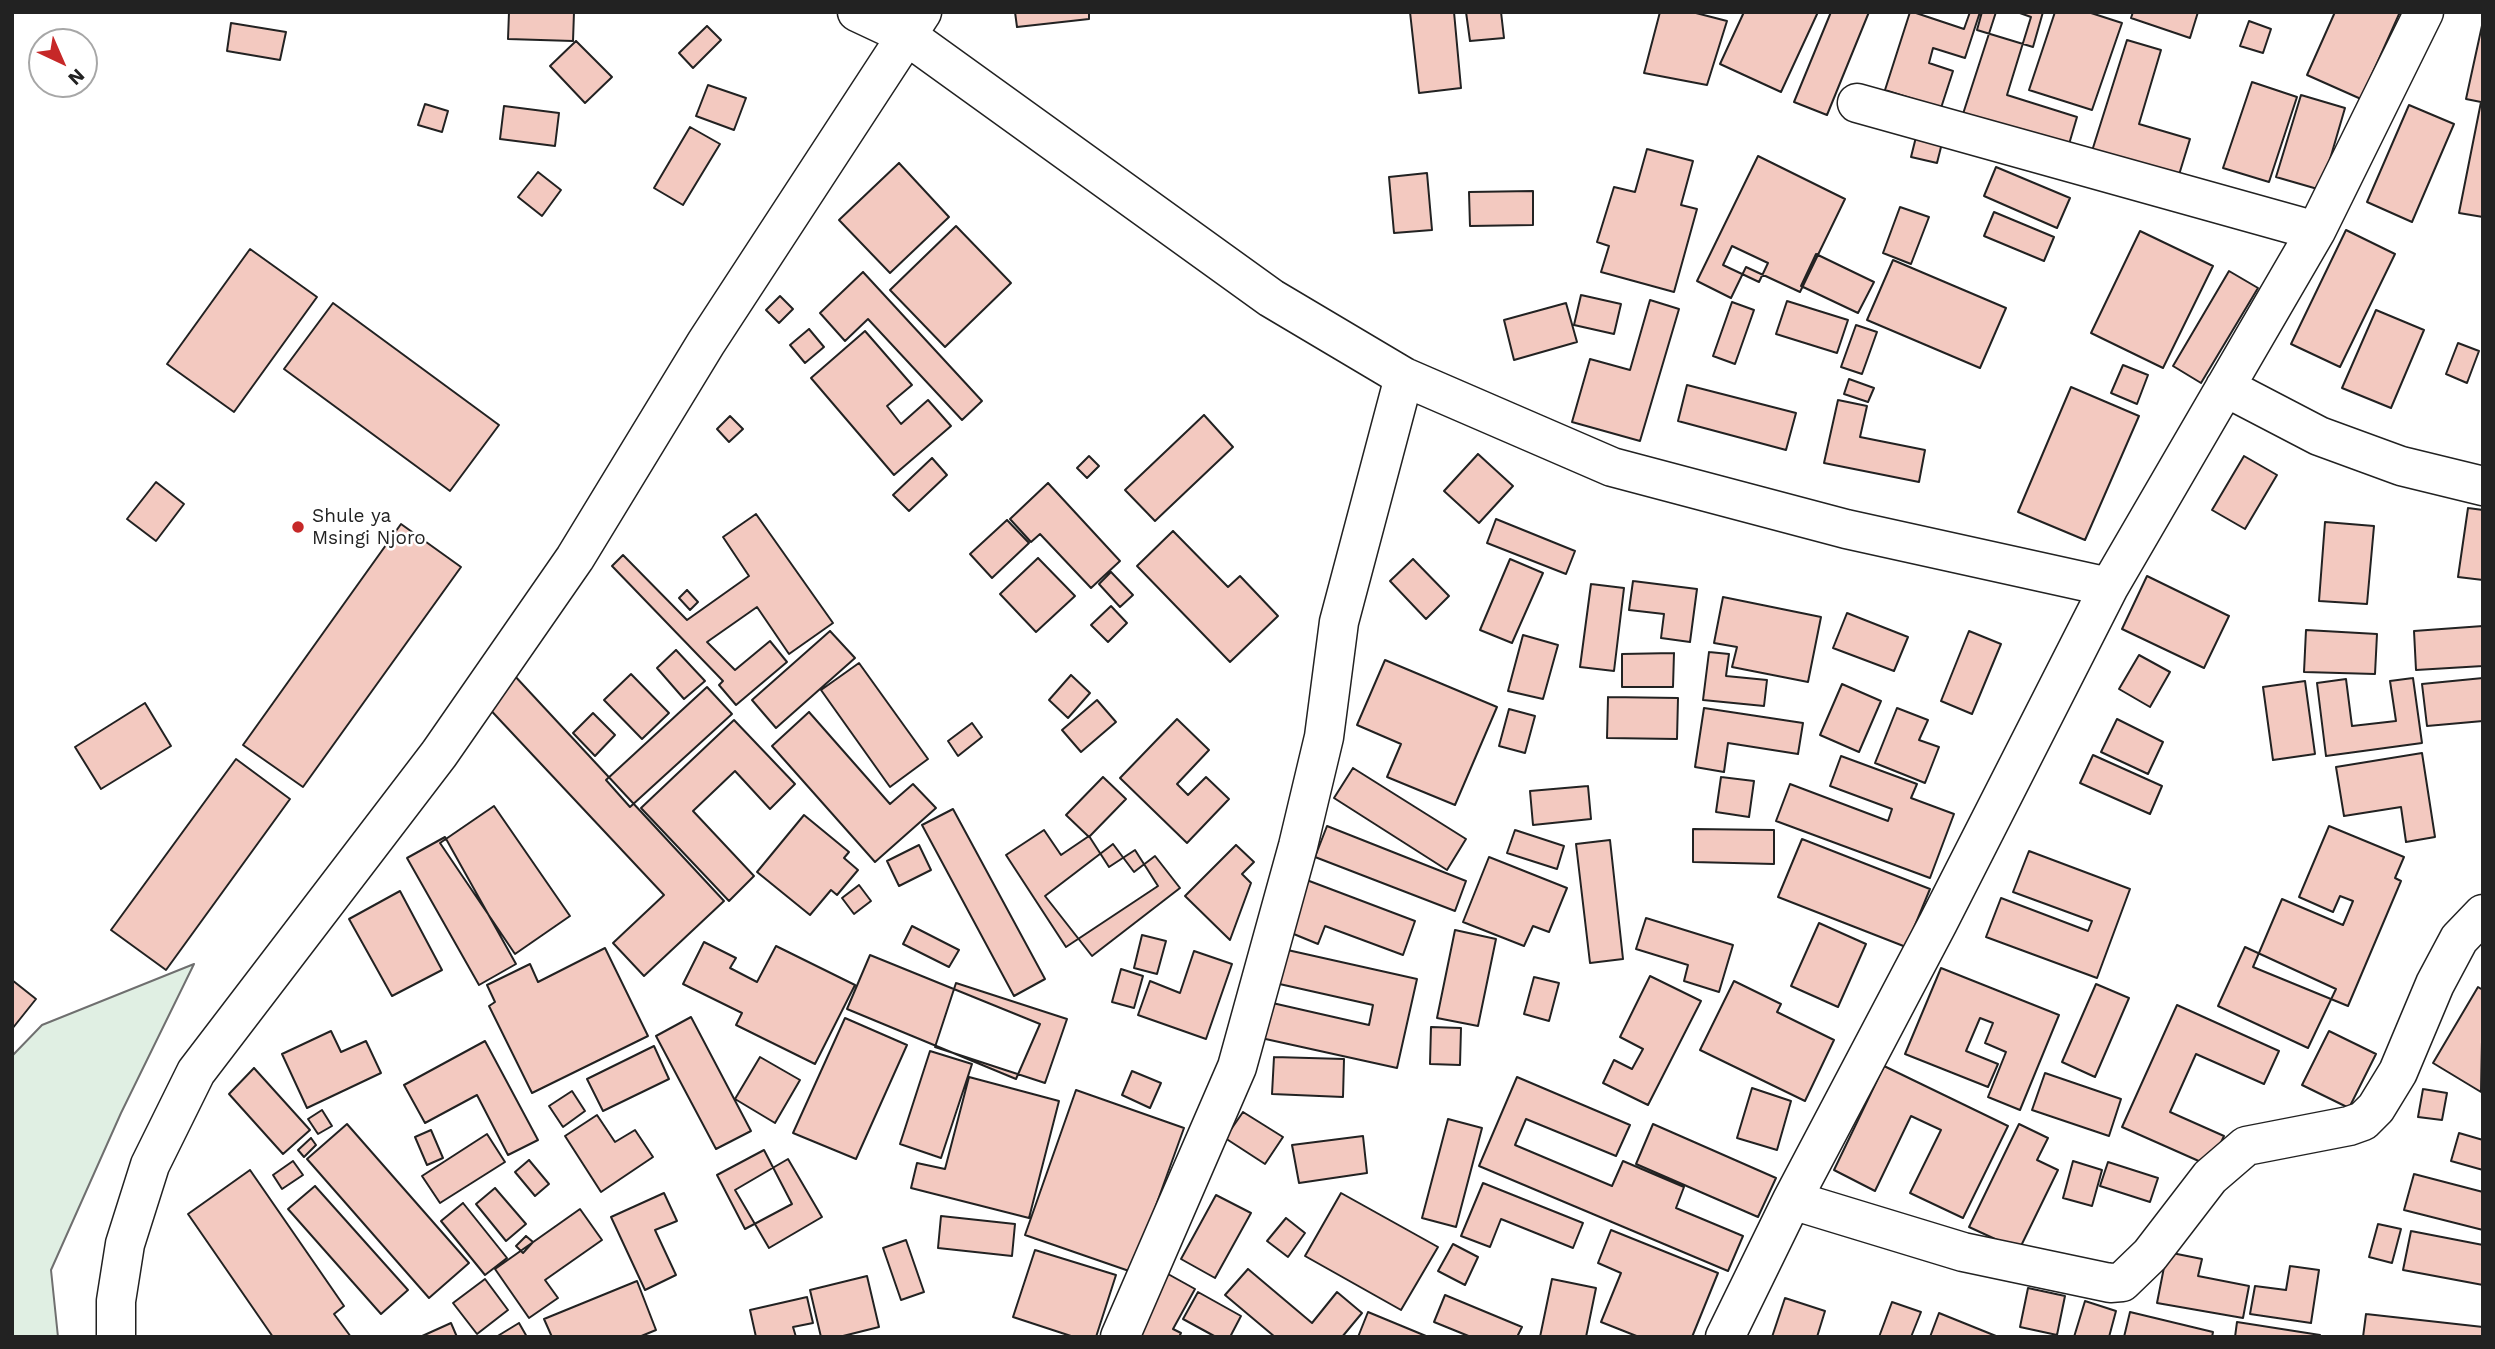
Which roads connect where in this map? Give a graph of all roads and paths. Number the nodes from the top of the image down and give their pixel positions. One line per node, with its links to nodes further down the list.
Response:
1 (856, 12): 3 (street)
2 (2424, 12): 5 (street)
3 (914, 24): 6 (street); 12 (street)
4 (1857, 103): 5 (street)
5 (2316, 231): 7 (street)
6 (1404, 377): 9 (street); 13 (street)
7 (2225, 387): 8 (street); 9 (street)
8 (2483, 486)
9 (2109, 587): 11 (street)
10 (2483, 914): 11 (street)
11 (1792, 1200): 14 (street)
12 (116, 1337)
13 (1120, 1337)
14 (1726, 1337)

